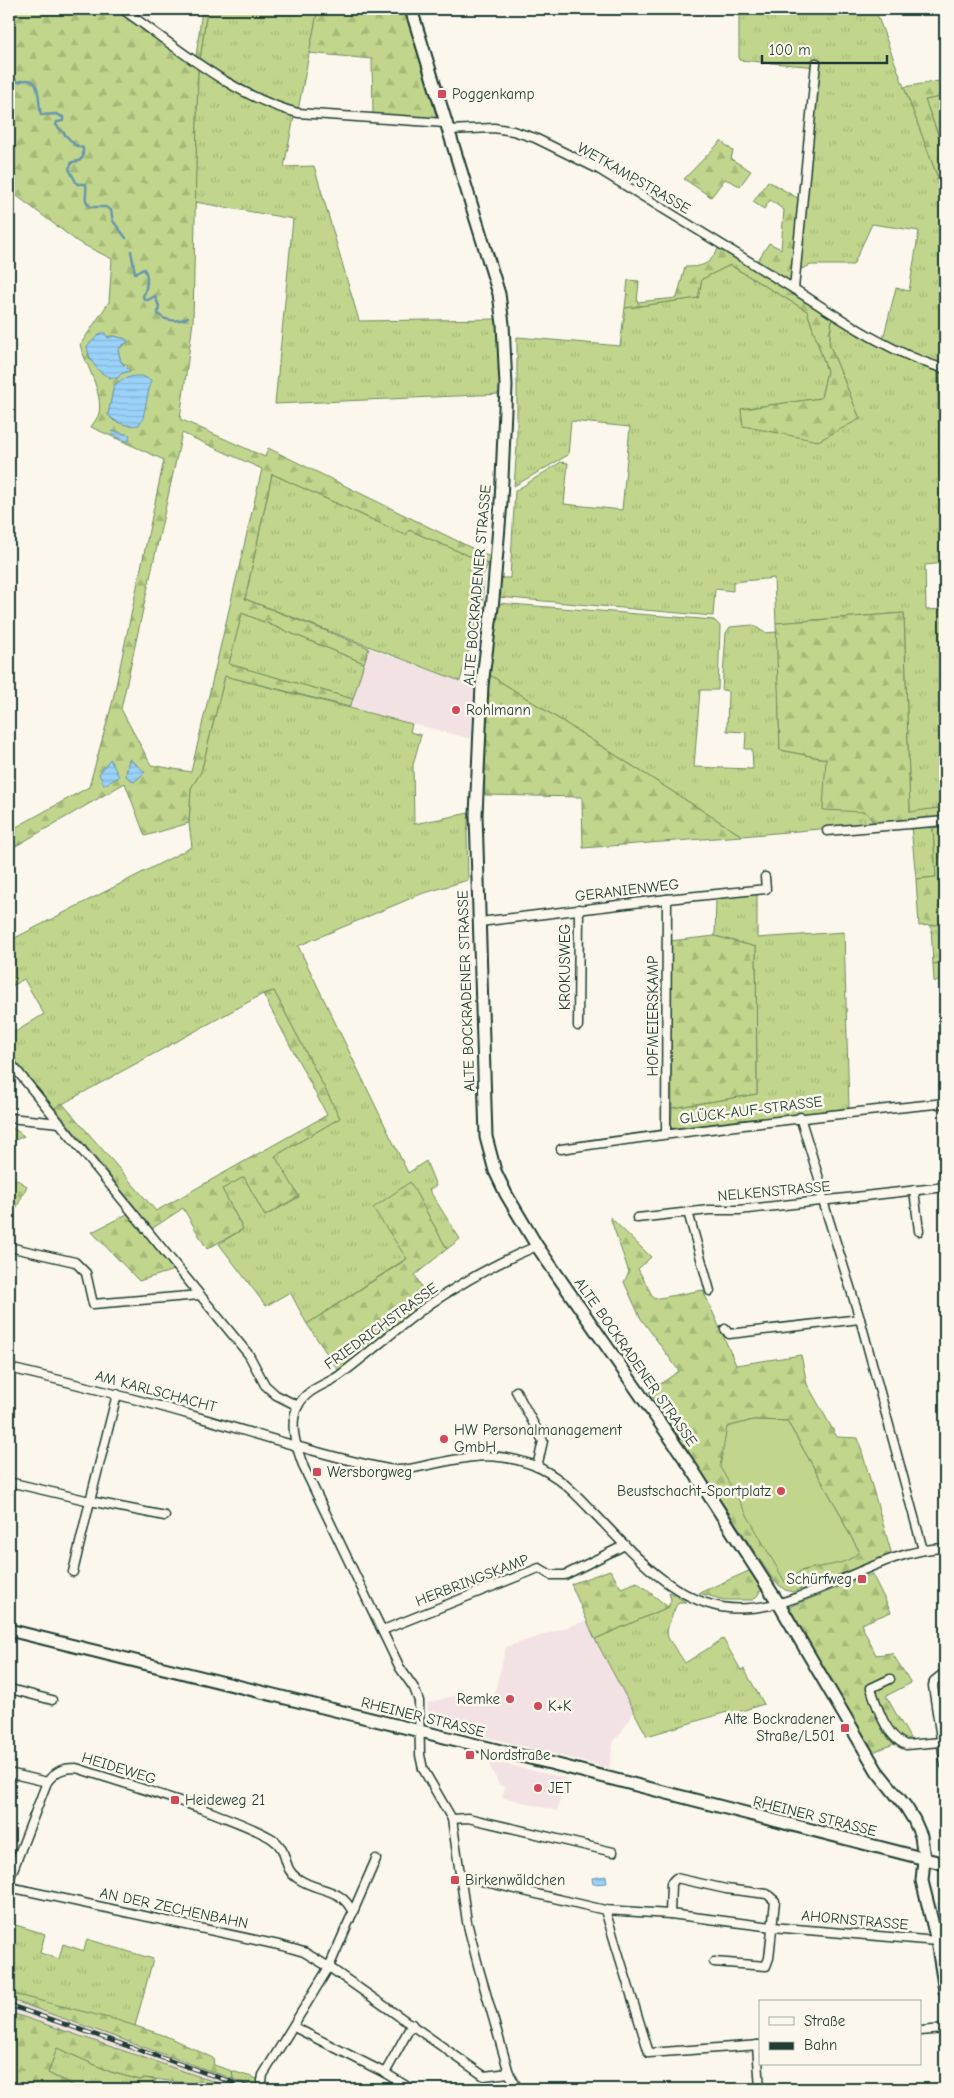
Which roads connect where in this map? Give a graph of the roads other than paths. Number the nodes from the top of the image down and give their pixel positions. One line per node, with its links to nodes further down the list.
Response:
1 (122, 9): 4 (street)
2 (411, 9): 4 (street, ALTE BOCKRADENER STRASSE)
3 (816, 63): 5 (street)
4 (446, 127): 5 (street, WETKAMPSTRASSE); 12 (street, ALTE BOCKRADENER STRASSE)
5 (794, 290): 6 (street, WETKAMPSTRASSE)
6 (945, 369)
7 (945, 821): 8 (street)
8 (827, 830)
9 (765, 877): 10 (street, GERANIENWEG)
10 (667, 899): 11 (street, GERANIENWEG); 19 (street, HOFMEIERSKAMP)
11 (579, 909): 12 (street, GERANIENWEG); 13 (street, KROKUSWEG)
12 (480, 922): 27 (street, ALTE BOCKRADENER STRASSE)
13 (578, 1026)
14 (9, 1061): 18 (street)
15 (945, 1103): 16 (street, GLÜCK-AUF-STRASSE)
16 (800, 1117): 19 (street, GLÜCK-AUF-STRASSE); 23 (street)
17 (9, 1118): 18 (street)
18 (60, 1123): 30 (street)
19 (666, 1134): 20 (street, GLÜCK-AUF-STRASSE)
20 (561, 1149)
21 (945, 1186): 22 (street, NELKENSTRASSE)
22 (914, 1190): 23 (street, NELKENSTRASSE); 26 (street)
23 (823, 1201): 24 (street, NELKENSTRASSE); 31 (street)
24 (688, 1212): 25 (street, NELKENSTRASSE); 29 (street)
25 (636, 1218)
26 (919, 1231)
27 (537, 1246): 36 (street, FRIEDRICHSTRASSE); 46 (street, ALTE BOCKRADENER STRASSE)
28 (9, 1247): 30 (street)
29 (710, 1291)
30 (200, 1295): 36 (street)
31 (860, 1319): 32 (street); 44 (street)
32 (725, 1329)
33 (9, 1368): 35 (street, AM KARLSCHACHT)
34 (516, 1391): 38 (street)
35 (117, 1394): 37 (street, AM KARLSCHACHT); 40 (street)
36 (298, 1406): 37 (street)
37 (296, 1445): 38 (street, AM KARLSCHACHT); 48 (street)
38 (537, 1467): 42 (street, AM KARLSCHACHT)
39 (9, 1482): 40 (street)
40 (90, 1501): 41 (street); 45 (street)
41 (165, 1516)
42 (625, 1544): 46 (street, AM KARLSCHACHT); 48 (street, HERBRINGSKAMP)
43 (945, 1548): 44 (street, AM KARLSCHACHT)
44 (923, 1550): 46 (street, AM KARLSCHACHT)
45 (73, 1572)
46 (779, 1604): 60 (street, ALTE BOCKRADENER STRASSE)
47 (9, 1630): 53 (street, RHEINER STRASSE)
48 (383, 1630): 53 (street)
49 (945, 1672): 54 (street)
50 (890, 1680): 54 (street)
51 (9, 1692): 52 (street)
52 (52, 1700)
53 (420, 1732): 58 (street); 60 (street, RHEINER STRASSE)
54 (941, 1742): 55 (street)
55 (945, 1765)
56 (9, 1773): 57 (street)
57 (48, 1782): 64 (street); 67 (street, HEIDEWEG)
58 (452, 1819): 59 (street); 63 (street)
59 (612, 1852)
60 (924, 1859): 62 (street, RHEINER STRASSE); 70 (street, ALTE BOCKRADENER STRASSE)
61 (376, 1860): 67 (street)
62 (945, 1864)
63 (460, 1876): 66 (street, AHORNSTRASSE); 81 (street)
64 (9, 1880)
65 (9, 1887): 72 (street, AN DER ZECHENBAHN)
66 (605, 1910): 68 (street, AHORNSTRASSE); 78 (street)
67 (353, 1913): 72 (street)
68 (670, 1914): 69 (street, AHORNSTRASSE); 69 (street)
69 (772, 1927): 70 (street, AHORNSTRASSE); 71 (street)
70 (937, 1940): 73 (street, ALTE BOCKRADENER STRASSE)
71 (714, 1962)
72 (330, 1967): 74 (street, AN DER ZECHENBAHN); 75 (street)
73 (945, 1991)
74 (412, 2024): 80 (street); 81 (street, AN DER ZECHENBAHN)
75 (294, 2027): 80 (street); 82 (street)
76 (945, 2029): 77 (street)
77 (922, 2031)
78 (759, 2045)
79 (759, 2066): 85 (street)
80 (384, 2073): 83 (street)
81 (509, 2073): 84 (street)
82 (262, 2081)
83 (408, 2087)
84 (518, 2089)
85 (760, 2089)

